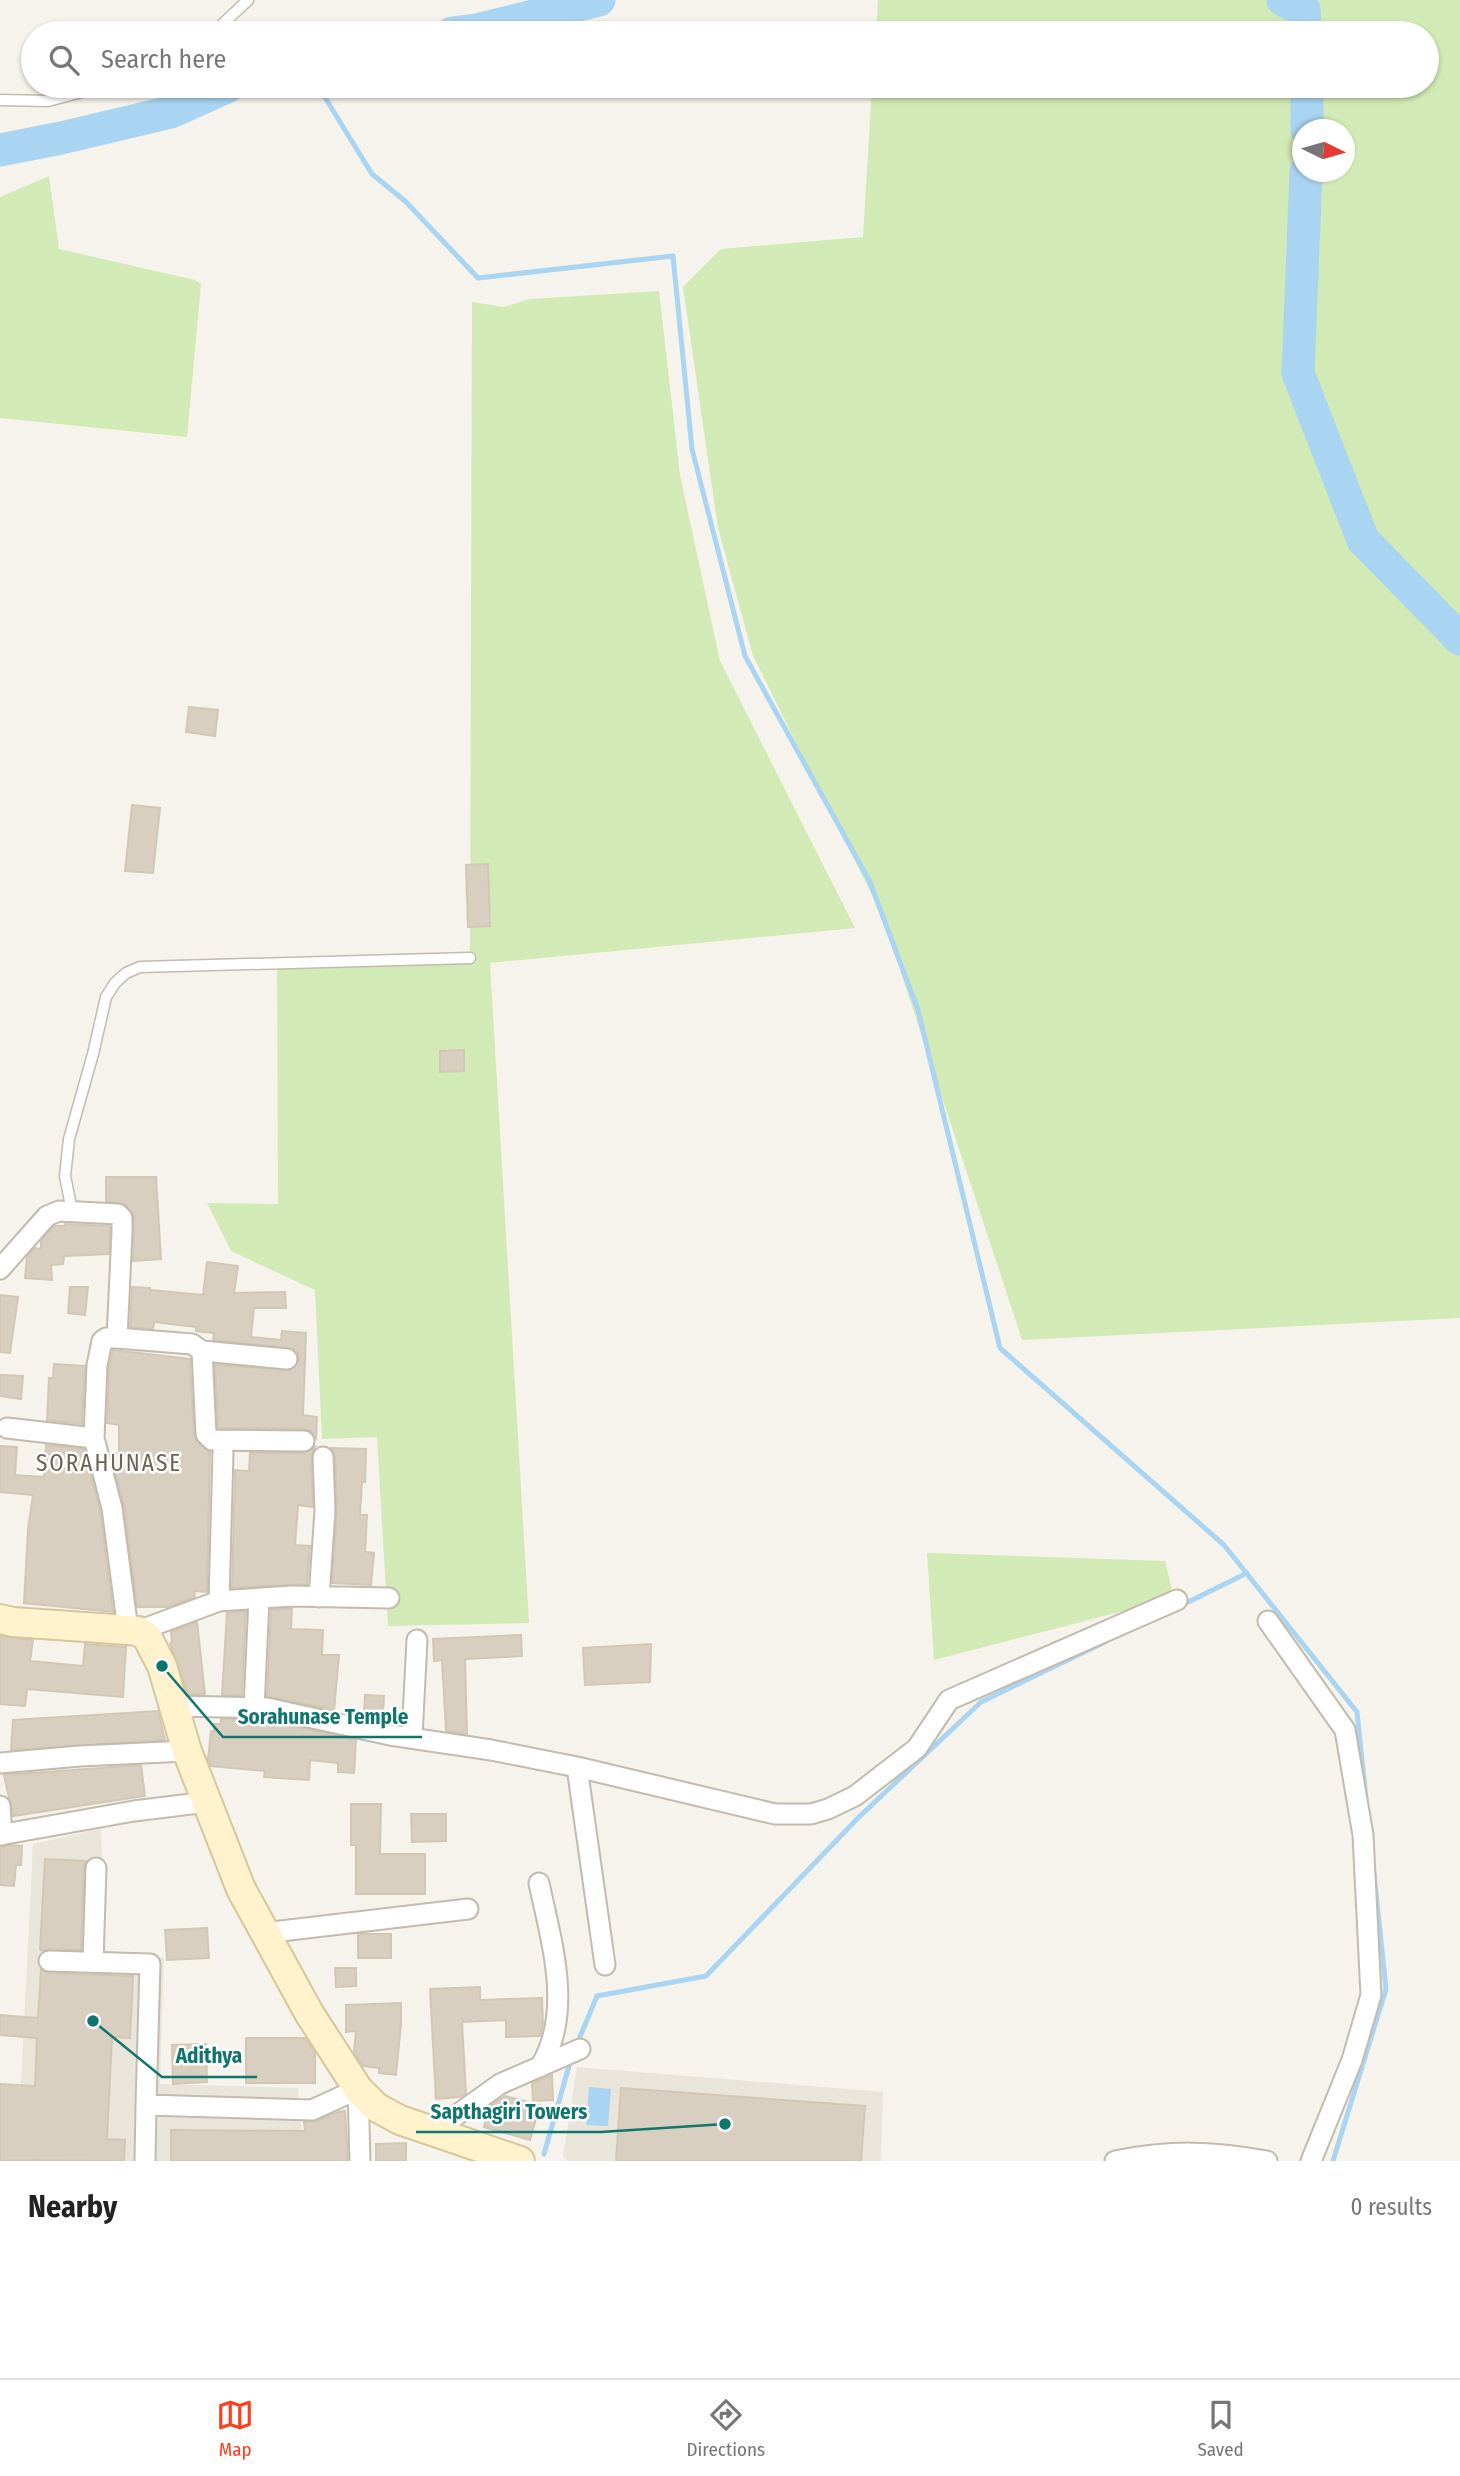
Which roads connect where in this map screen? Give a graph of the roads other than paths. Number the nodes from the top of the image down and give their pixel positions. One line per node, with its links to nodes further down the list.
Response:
1 (248, 0): 2 (lane)
2 (226, 21)
3 (59, 98): 4 (lane)
4 (0, 100)
5 (470, 958): 6 (lane)
6 (72, 1211): 7 (street); 8 (street)
7 (0, 1269)
8 (117, 1338): 9 (street); 12 (street)
9 (201, 1351): 10 (street); 13 (street)
10 (287, 1359)
11 (6, 1428): 12 (street)
12 (94, 1438): 23 (street)
13 (304, 1441)
14 (223, 1452): 20 (street)
15 (323, 1457): 16 (street)
16 (319, 1597): 17 (street); 18 (street)
17 (389, 1598)
18 (258, 1599): 20 (street); 26 (street)
19 (1177, 1600): 30 (street)
20 (219, 1601): 23 (street)
21 (0, 1619): 23 (street)
22 (1268, 1621): 51 (street)
23 (133, 1630): 25 (street)
24 (417, 1640): 27 (street)
25 (175, 1706): 26 (street); 28 (street)
26 (254, 1707): 27 (street)
27 (412, 1737): 30 (street)
28 (187, 1751): 29 (street); 31 (street)
29 (0, 1763)
30 (577, 1767): 40 (street)
31 (207, 1802): 33 (street); 37 (street)
32 (0, 1806): 33 (street)
33 (1, 1835)
34 (96, 1868): 39 (street)
35 (539, 1882): 42 (street)
36 (468, 1909): 37 (street)
37 (264, 1933): 43 (street)
38 (49, 1961): 39 (street)
39 (93, 1962): 44 (street)
40 (605, 1965)
41 (572, 2053): 42 (street)
42 (540, 2067): 45 (street)
43 (358, 2090): 44 (street); 45 (street); 47 (street)
44 (146, 2105): 46 (street)
45 (433, 2132): 48 (street)
46 (145, 2161)
47 (360, 2161)
48 (520, 2161)
49 (1115, 2161): 50 (street)
50 (1266, 2161)
51 (1311, 2161)

